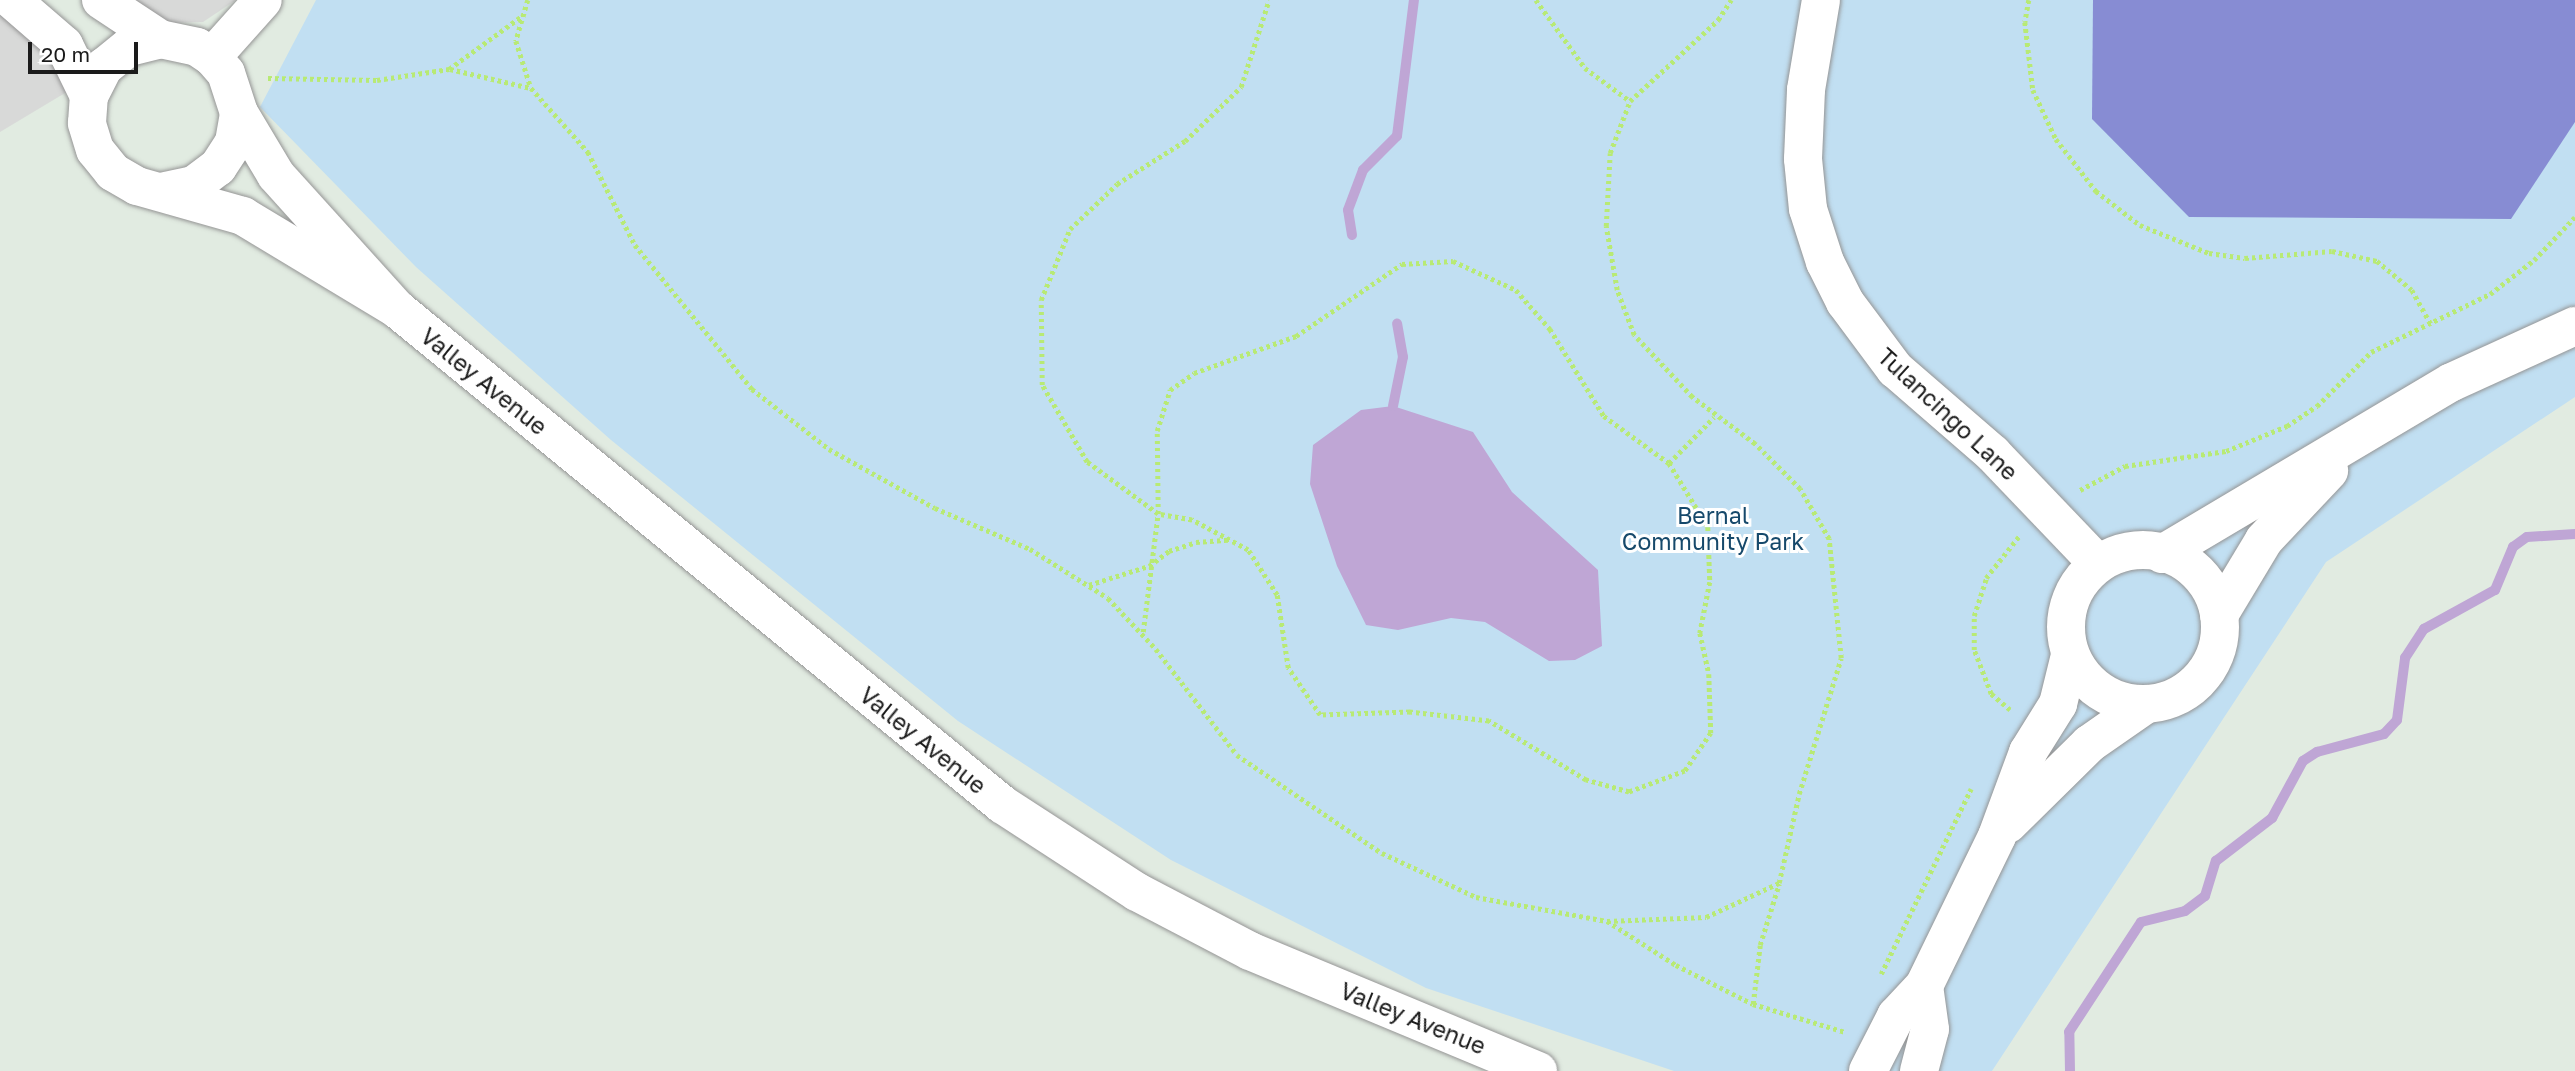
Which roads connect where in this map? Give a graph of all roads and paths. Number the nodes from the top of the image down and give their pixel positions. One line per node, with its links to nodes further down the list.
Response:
1 (12, 0): 16 (street, Valley Avenue)
2 (101, 0): 11 (street)
3 (263, 0): 12 (street)
4 (528, 0): 10 (path)
5 (1269, 0): 28 (path)
6 (1536, 0): 17 (path)
7 (1731, 0): 17 (path)
8 (1821, 0): 27 (street, Tulancingo Lane)
9 (2029, 0): 22 (path)
10 (524, 15): 13 (path); 15 (path)
11 (160, 39): 12 (street); 16 (street)
12 (212, 57): 18 (street, Valley Avenue)
13 (449, 69): 14 (path); 15 (path)
14 (268, 78)
15 (531, 88): 33 (path)
16 (89, 96): 19 (street, Valley Avenue)
17 (1630, 101): 24 (path)
18 (239, 113): 19 (street); 21 (street, Valley Avenue)
19 (164, 191): 21 (street, Valley Avenue)
20 (2575, 217): 22 (path)
21 (397, 309): 47 (street, Valley Avenue)
22 (2432, 326): 27 (path)
23 (2575, 326): 25 (street)
24 (1714, 417): 26 (path); 41 (path)
25 (2362, 436): 30 (street); 34 (street)
26 (1669, 463): 28 (path); 29 (path)
27 (2050, 509): 31 (street, Tulancingo Lane); 38 (path)
28 (1158, 514): 29 (path); 32 (path)
29 (1228, 540): 32 (path)
30 (2162, 554): 31 (street); 34 (street)
31 (2098, 564): 36 (street)
32 (1149, 566): 33 (path); 35 (path)
33 (1088, 585): 35 (path)
34 (2219, 615): 37 (street)
35 (1143, 633): 42 (path)
36 (2070, 655): 37 (street); 40 (street)
37 (2145, 705): 40 (street)
38 (2014, 714)
39 (1974, 784): 43 (path)
40 (1997, 836): 44 (street)
41 (1779, 883): 42 (path); 45 (path)
42 (1606, 921): 45 (path)
43 (1877, 984)
44 (1924, 986): 46 (street); 48 (street)
45 (1753, 1004): 46 (path)
46 (1858, 1057)
47 (1536, 1068)
48 (1919, 1071)

